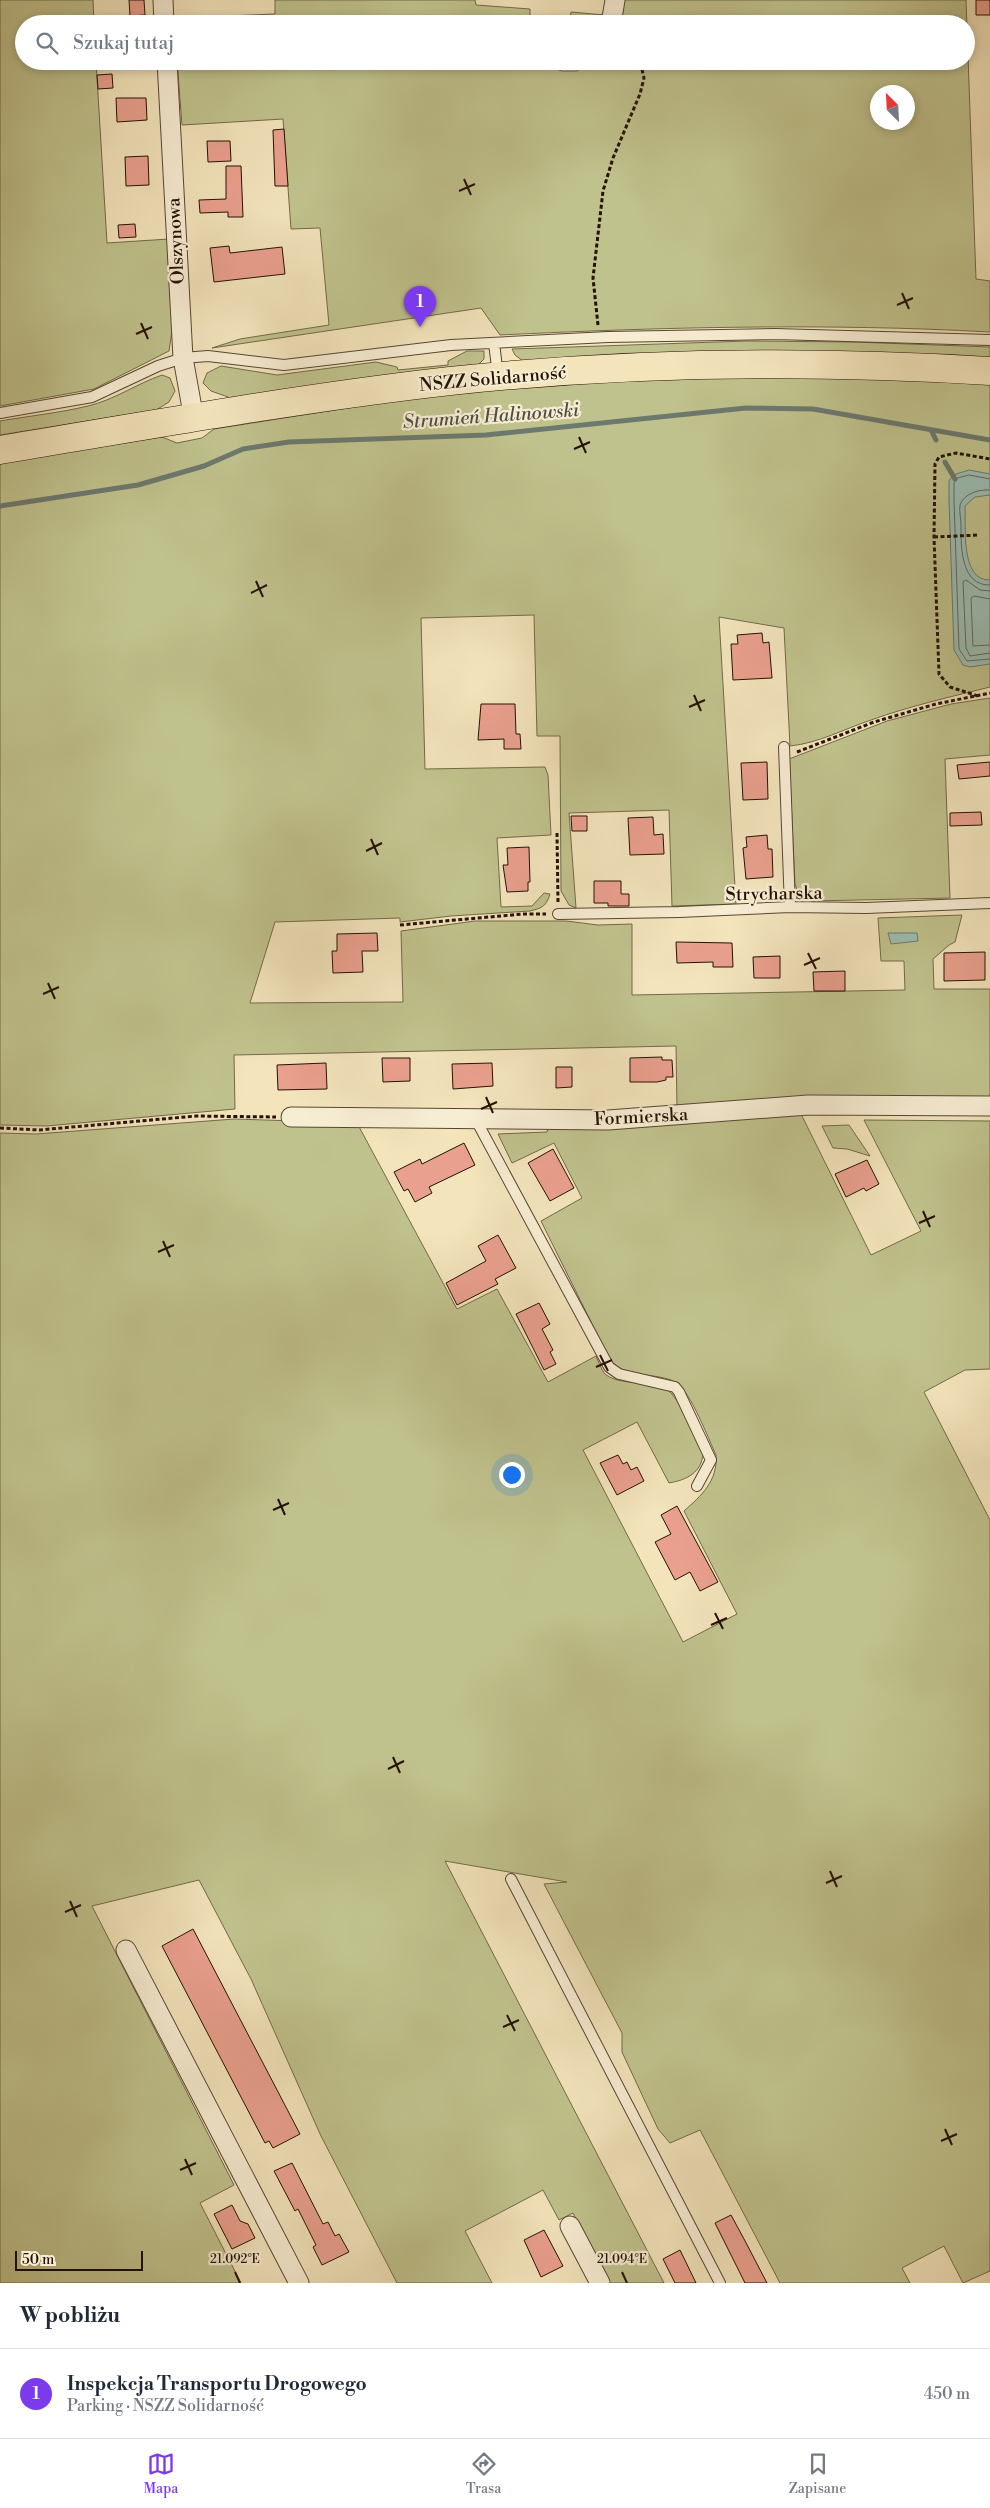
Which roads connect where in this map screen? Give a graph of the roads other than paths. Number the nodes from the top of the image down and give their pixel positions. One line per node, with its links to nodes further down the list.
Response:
1 (163, 0): 3 (street)
2 (615, 0): 4 (street)
3 (164, 15)
4 (612, 15)
5 (167, 70): 8 (street, Olszynowa)
6 (990, 340): 7 (lane)
7 (494, 343): 8 (lane); 10 (lane)
8 (183, 358): 11 (lane); 12 (street, Olszynowa)
9 (990, 370): 10 (main road, NSZZ Solidarność)
10 (498, 377): 12 (main road, NSZZ Solidarność)
11 (0, 413)
12 (194, 419): 13 (main road, NSZZ Solidarność)
13 (0, 450)
14 (784, 752): 16 (lane)
15 (990, 903): 16 (lane, Strycharska)
16 (790, 907): 17 (lane, Strycharska)
17 (558, 914)
18 (990, 1106): 20 (street, Formierska)
19 (291, 1117): 20 (street, Formierska)
20 (476, 1120): 21 (lane)
21 (697, 1486)
22 (511, 1879): 27 (lane)
23 (126, 1950): 25 (street)
24 (570, 2226): 26 (street)
25 (299, 2283)
26 (600, 2283)
27 (720, 2283)

